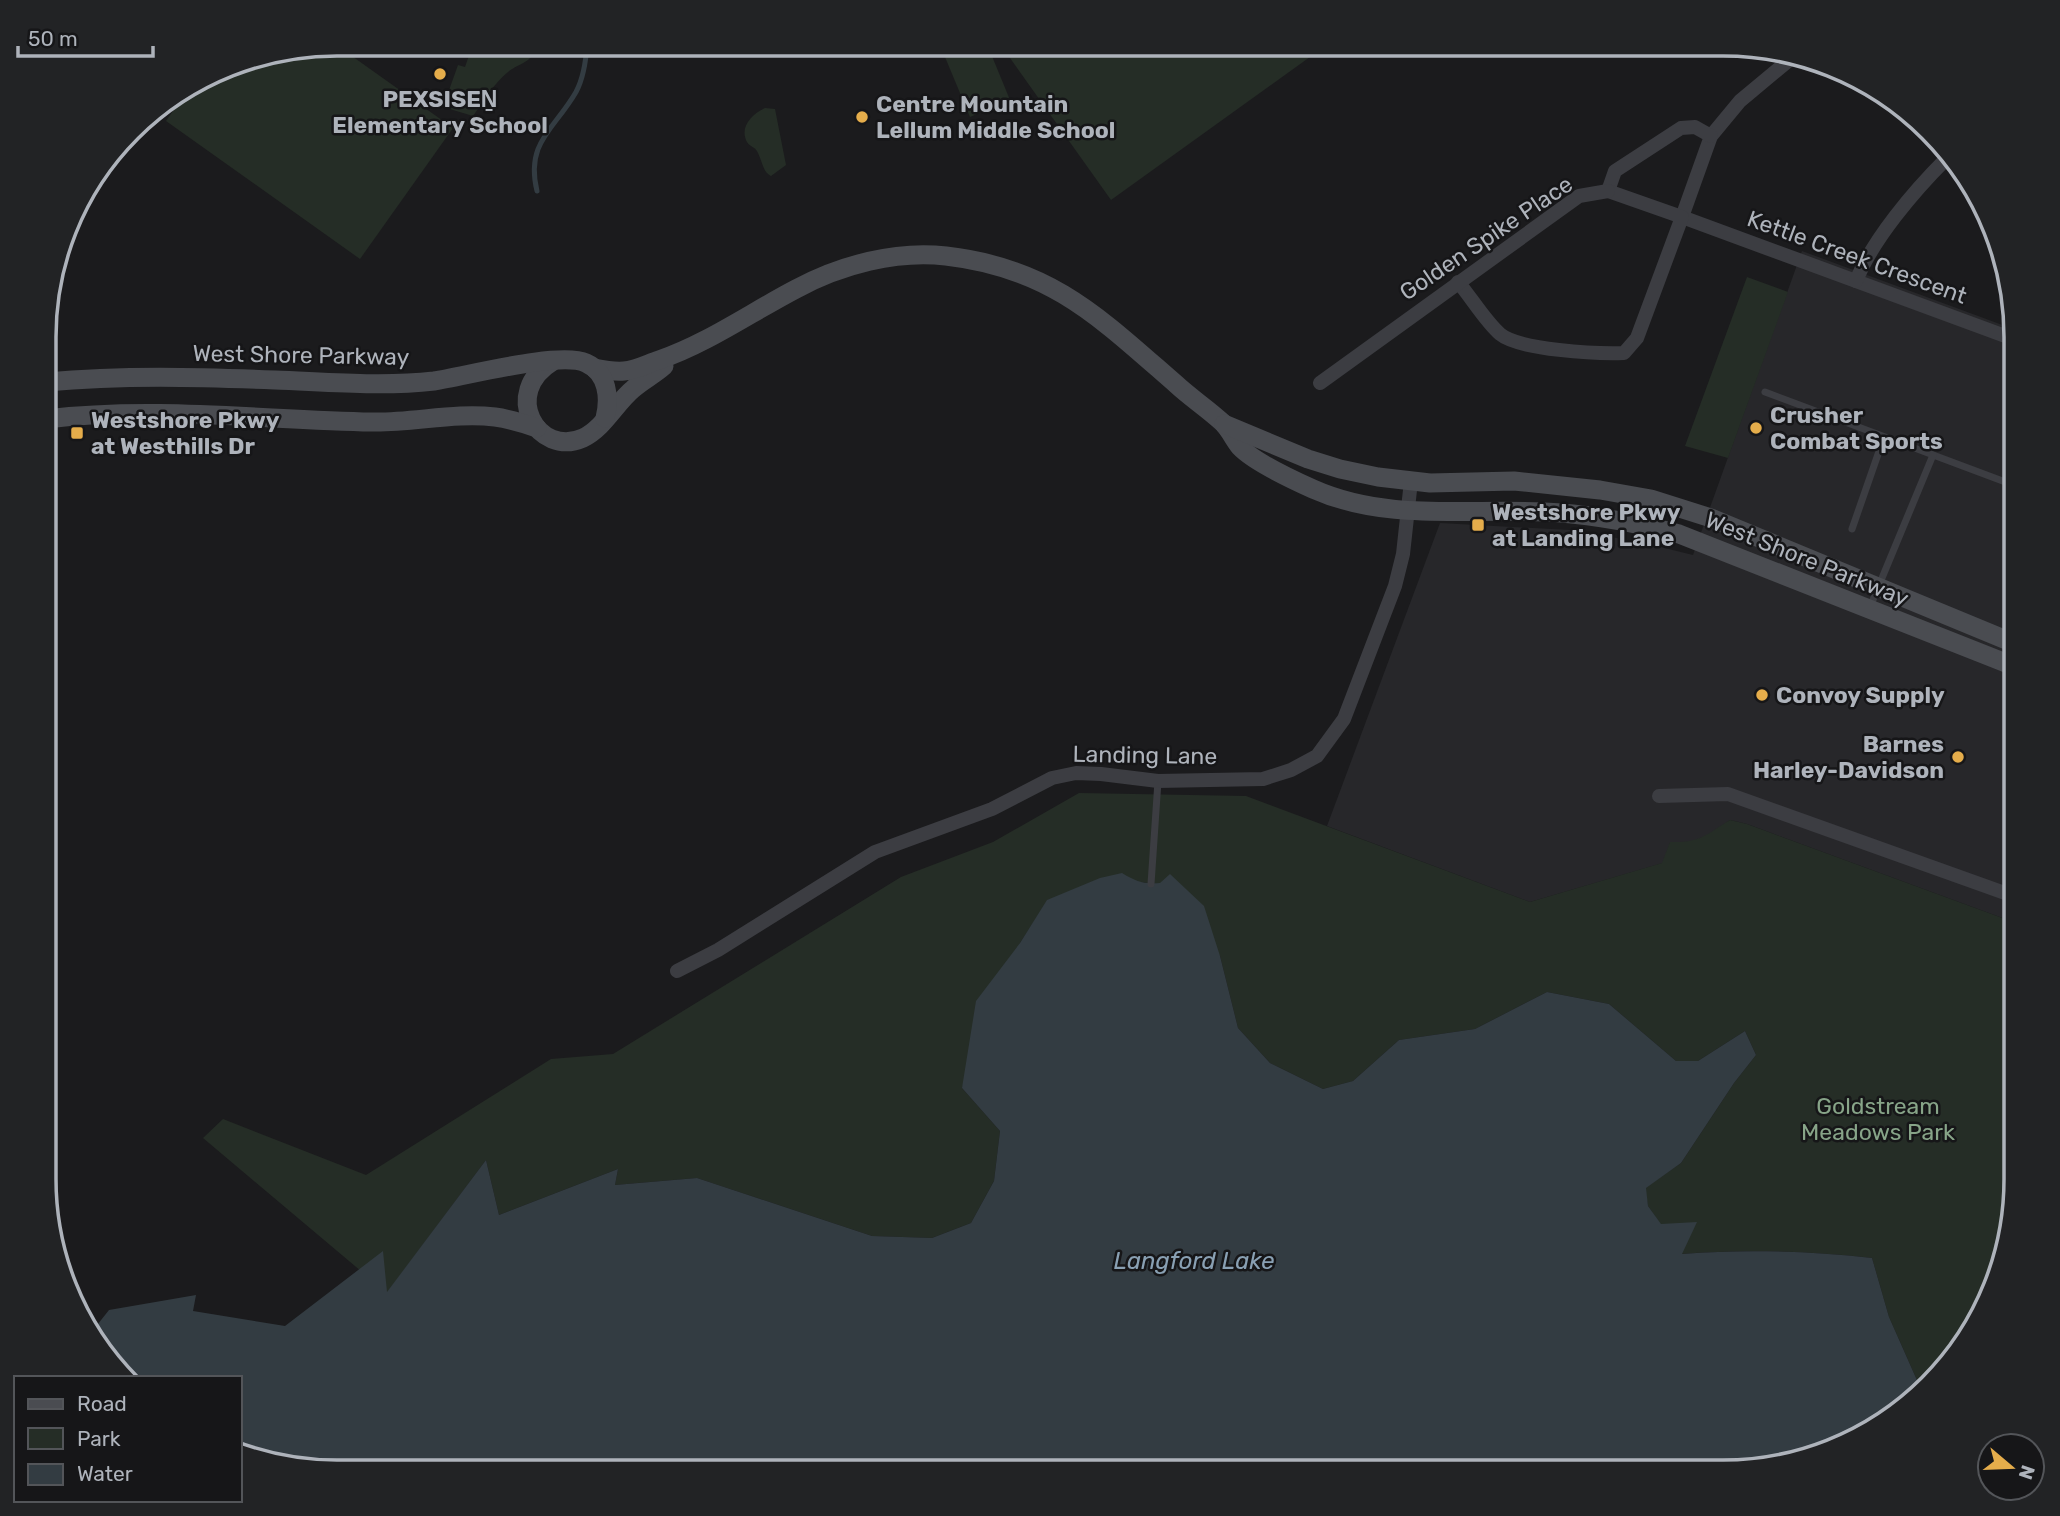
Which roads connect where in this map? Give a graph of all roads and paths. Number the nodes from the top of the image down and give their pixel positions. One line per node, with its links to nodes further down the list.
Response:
1 (1786, 63): 2 (street)
2 (1712, 136): 4 (street, Golden Spike Place); 5 (street)
3 (1943, 163): 6 (street)
4 (1608, 191): 5 (street, Kettle Creek Crescent); 7 (street, Golden Spike Place)
5 (1682, 217): 6 (street, Kettle Creek Crescent); 7 (street)
6 (1856, 281): 8 (street, Kettle Creek Crescent)
7 (1458, 282): 13 (street, Golden Spike Place)
8 (2004, 336)
9 (679, 354): 11 (main road, West Shore Parkway); 16 (main road, West Shore Parkway); 17 (main road, West Shore Parkway)
10 (554, 361): 11 (main road); 12 (main road, West Shore Parkway); 18 (main road)
11 (594, 368): 16 (main road)
12 (56, 381)
13 (1320, 383)
14 (1765, 392): 19 (lane)
15 (56, 418): 18 (main road)
16 (605, 418): 18 (main road)
17 (1224, 424): 21 (main road, West Shore Parkway); 23 (main road, West Shore Parkway)
18 (537, 428)
19 (1884, 437): 20 (lane); 24 (lane)
20 (1933, 455): 22 (lane); 25 (lane)
21 (1411, 481): 23 (street, Landing Lane); 25 (main road, West Shore Parkway)
22 (2004, 482)
23 (1408, 510): 26 (main road, West Shore Parkway); 29 (street, Landing Lane)
24 (1852, 529)
25 (1878, 589): 26 (lane); 27 (main road, West Shore Parkway)
26 (1869, 611): 28 (main road, West Shore Parkway)
27 (2004, 639)
28 (2004, 662)
29 (1158, 782): 31 (lane); 33 (street, Landing Lane)
30 (1659, 796): 32 (street)
31 (1151, 884)
32 (2004, 893)
33 (677, 971)

